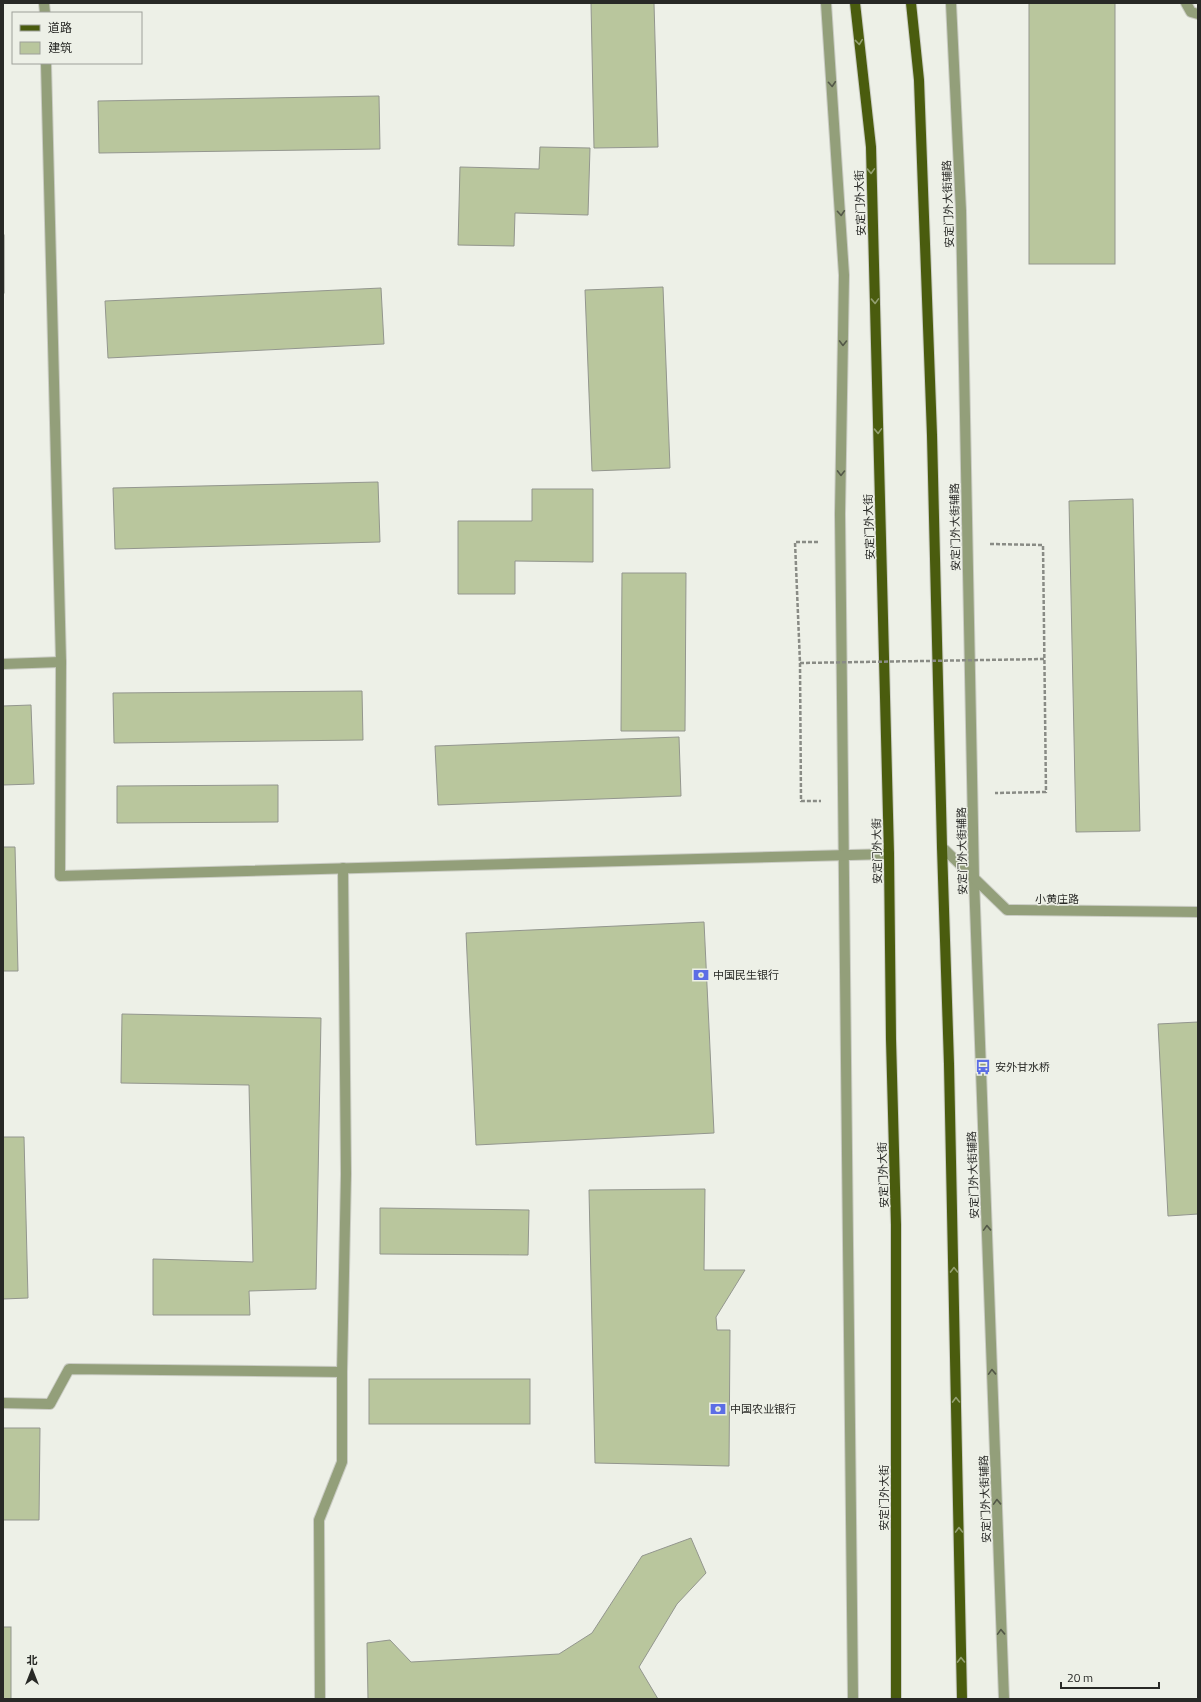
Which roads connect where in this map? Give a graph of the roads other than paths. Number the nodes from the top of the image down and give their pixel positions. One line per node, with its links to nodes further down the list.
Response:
1 (826, 3): 12 (street, one-way to 12)
2 (855, 3): 11 (main road, 安定门外大街, one-way to 11)
3 (911, 3): 10 (main road)
4 (951, 3): 14 (street, 安定门外大街辅路)
5 (1186, 3): 6 (street)
6 (1198, 14)
7 (46, 64): 8 (street)
8 (61, 662): 9 (street); 13 (street)
9 (3, 664)
10 (942, 847): 14 (street, 小黄庄路); 21 (main road, one-way to 10)
11 (890, 854): 12 (street); 20 (main road, 安定门外大街)
12 (843, 855): 13 (street); 19 (street)
13 (343, 868): 16 (street)
14 (974, 879): 15 (street, 小黄庄路); 22 (street, 安定门外大街辅路, one-way to 14)
15 (1198, 912)
16 (342, 1372): 17 (street); 18 (street)
17 (3, 1403)
18 (320, 1699)
19 (853, 1699)
20 (896, 1699)
21 (962, 1699)
22 (1004, 1699)

